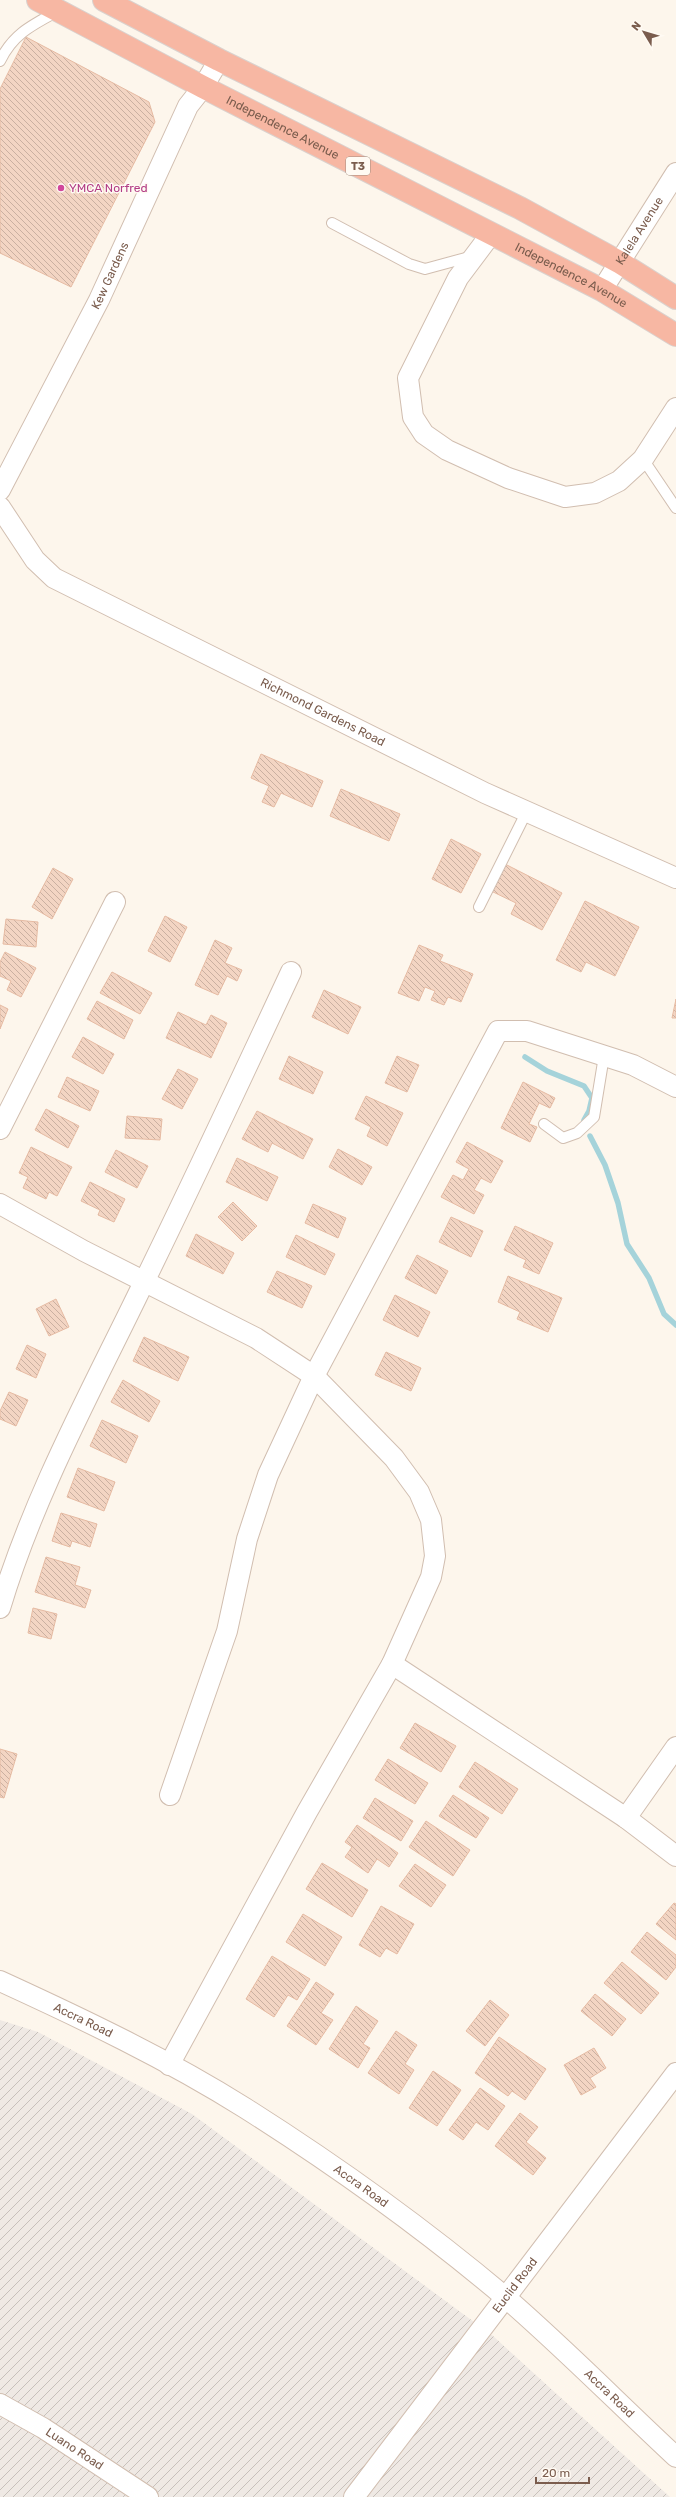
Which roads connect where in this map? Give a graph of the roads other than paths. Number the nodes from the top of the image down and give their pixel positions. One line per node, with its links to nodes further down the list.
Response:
1 (38, 0): 3 (highway, Independence Avenue / T3)
2 (104, 0): 5 (highway)
3 (58, 11): 4 (lane); 7 (highway, Independence Avenue / T3)
4 (4, 44): 6 (lane)
5 (219, 60): 7 (street, Kew Gardens); 12 (highway)
6 (0, 61)
7 (203, 88): 10 (highway, Independence Avenue / T3); 18 (street, Kew Gardens)
8 (676, 173): 12 (street, Kalela Avenue)
9 (332, 223): 11 (lane)
10 (491, 234): 11 (street); 13 (highway, Independence Avenue / T3)
11 (473, 256): 17 (street)
12 (619, 262): 13 (street, Kalela Avenue); 14 (highway)
13 (602, 290): 15 (highway, Independence Avenue / T3)
14 (676, 298)
15 (676, 335)
16 (676, 408): 17 (street)
17 (643, 459): 20 (lane)
18 (0, 490)
19 (0, 507): 21 (street, Richmond Gardens Road)
20 (676, 508)
21 (526, 813): 22 (street, Richmond Gardens Road); 24 (lane)
22 (676, 878)
23 (115, 902): 29 (street)
24 (479, 907)
25 (291, 972): 31 (street)
26 (604, 1056): 27 (street); 28 (lane); 32 (street)
27 (676, 1087)
28 (544, 1124)
29 (0, 1129)
30 (0, 1204): 31 (street)
31 (145, 1282): 32 (street); 33 (street)
32 (314, 1376): 34 (street); 36 (street)
33 (0, 1608)
34 (392, 1664): 37 (street); 40 (street)
35 (676, 1747): 37 (street)
36 (170, 1795)
37 (626, 1818): 38 (street)
38 (676, 1856)
39 (0, 1981): 40 (street, Accra Road)
40 (170, 2065): 42 (street, Accra Road)
41 (676, 2073): 42 (street, Euclid Road)
42 (505, 2298): 44 (street, Accra Road); 46 (street, Euclid Road)
43 (0, 2404): 45 (street, Luano Road)
44 (676, 2457)
45 (148, 2497)
46 (354, 2497)

